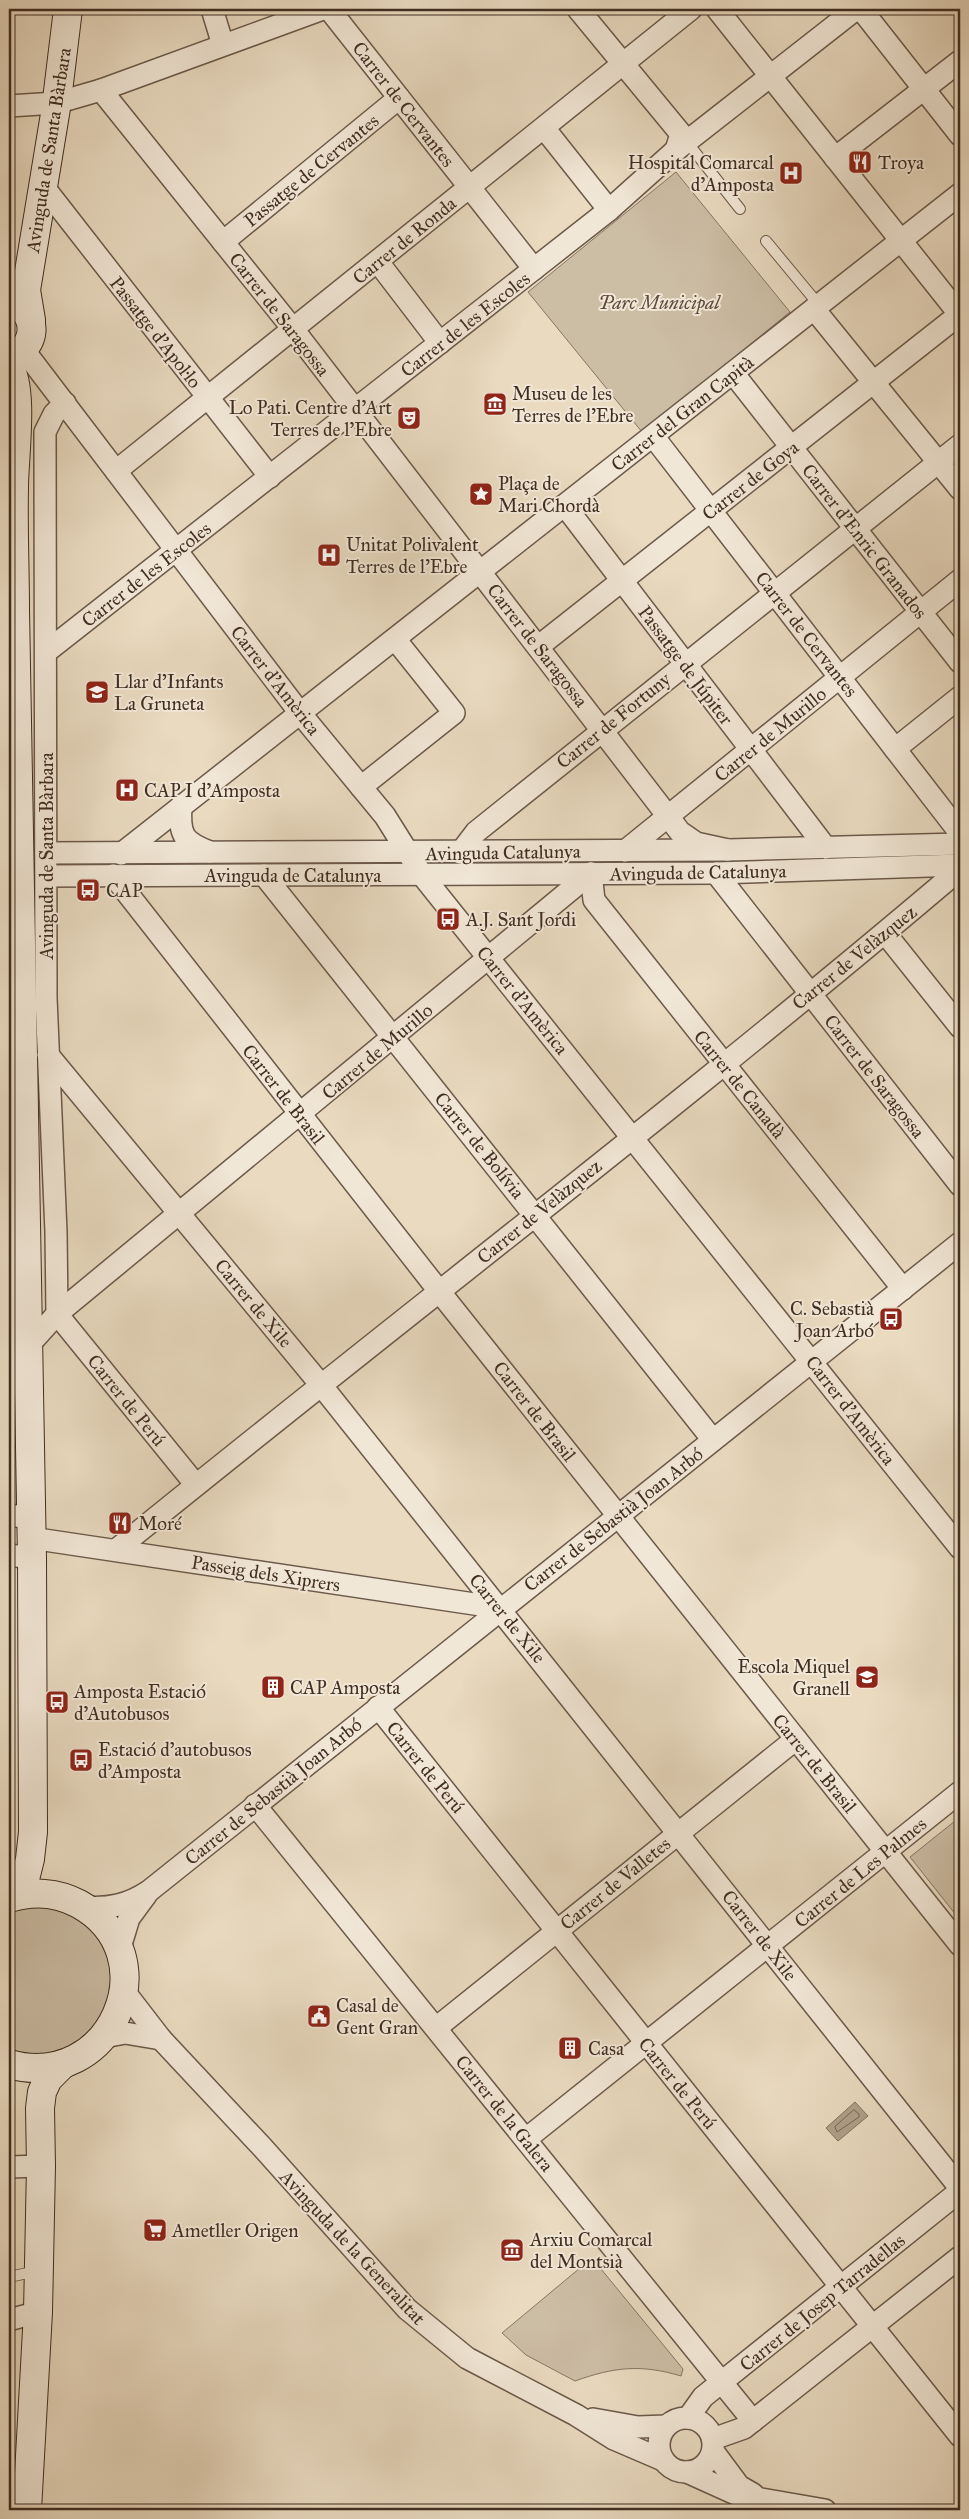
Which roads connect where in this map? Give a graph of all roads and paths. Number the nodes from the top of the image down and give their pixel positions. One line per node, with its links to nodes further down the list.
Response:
1 (68, 9): 17 (street, Avinguda de Santa Bàrbara)
2 (212, 9): 10 (street)
3 (324, 9): 10 (street)
4 (329, 9): 16 (street, Carrer de Cervantes)
5 (578, 9): 12 (street)
6 (691, 9): 12 (street, Carrer de Ronda)
7 (717, 9): 13 (street)
8 (856, 9): 13 (street, Carrer de les Escoles)
9 (860, 9): 14 (street)
10 (223, 45): 15 (street)
11 (960, 61): 14 (street)
12 (623, 65): 19 (street, Carrer de Ronda); 21 (street)
13 (770, 76): 21 (street, Carrer de les Escoles); 22 (street)
14 (924, 89): 20 (street); 22 (street)
15 (101, 90): 17 (street); 30 (street, Carrer de Saragossa)
16 (399, 98): 24 (street, Carrer de Cervantes); 30 (street, Passatge de Cervantes)
17 (56, 103): 18 (street); 23 (street, Avinguda de Santa Bàrbara)
18 (9, 106)
19 (544, 128): 24 (street, Carrer de Ronda); 27 (street)
20 (960, 136)
21 (681, 146): 26 (lane); 27 (street, Carrer de les Escoles)
22 (835, 158): 28 (street)
23 (43, 186): 36 (street, Avinguda de Santa Bàrbara); 42 (street, Passatge d'Apol·lo)
24 (470, 188): 31 (street, Carrer de Ronda); 32 (street, Carrer de Cervantes)
25 (960, 194): 28 (street, Carrer del Gran Capità)
26 (740, 209)
27 (609, 210): 32 (street, Carrer de les Escoles)
28 (901, 240): 34 (street, Carrer del Gran Capità); 35 (street)
29 (766, 241): 34 (lane)
30 (223, 242): 37 (street, Carrer de Saragossa)
31 (378, 262): 37 (street, Carrer de Ronda); 38 (street)
32 (534, 269): 38 (street, Carrer de les Escoles)
33 (9, 302): 36 (street)
34 (817, 307): 40 (street, Carrer del Gran Capità); 41 (street)
35 (960, 315): 41 (street, Carrer de Goya)
36 (31, 320): 39 (street)
37 (293, 329): 42 (street, Carrer de Ronda); 44 (street, Carrer de Saragossa)
38 (440, 343): 44 (street, Carrer de les Escoles)
39 (13, 357): 43 (street, Carrer d'Amèrica); 108 (street, Avinguda de Santa Bàrbara)
40 (733, 373): 45 (street, Carrer del Gran Capità); 47 (street, Carrer d'Enric Granados)
41 (875, 382): 47 (street, Carrer de Goya); 48 (street)
42 (208, 398): 49 (street, Carrer de Ronda); 50 (street, Passatge d'Apol·lo)
43 (64, 403): 49 (street, Carrer d'Amèrica); 63 (street, Avinguda de Santa Bàrbara)
44 (355, 411): 50 (street, Carrer de les Escoles); 56 (street, Carrer de Saragossa)
45 (653, 436): 52 (street, Carrer del Gran Capità); 53 (street, Carrer de Cervantes)
46 (960, 445): 48 (street, Carrer de Fortuny)
47 (791, 447): 53 (street, Carrer de Goya); 54 (street, Carrer d'Enric Granados)
48 (939, 462): 51 (street); 54 (street, Carrer de Fortuny)
49 (116, 471): 55 (street, Carrer d'Amèrica)
50 (270, 477): 55 (street, Carrer de les Escoles)
51 (960, 489)
52 (565, 506): 56 (street, Carrer del Gran Capità); 58 (street, Passatge de Júpiter)
53 (711, 511): 58 (street, Carrer de Goya); 59 (street, Carrer de Cervantes)
54 (855, 528): 59 (street, Carrer de Fortuny); 60 (street, Carrer d'Enric Granados)
55 (177, 550): 63 (street, Carrer de les Escoles); 68 (street, Carrer d'Amèrica)
56 (482, 572): 61 (street, Carrer del Gran Capità); 62 (street, Carrer de Saragossa)
57 (960, 580): 60 (street, Carrer de Murillo)
58 (622, 581): 62 (street, Carrer de Goya); 65 (street, Passatge de Júpiter)
59 (774, 592): 65 (street, Carrer de Fortuny); 66 (street, Carrer de Cervantes)
60 (921, 612): 64 (street, Carrer d'Enric Granados); 66 (street, Carrer de Murillo)
61 (395, 639): 68 (street, Carrer del Gran Capità); 72 (street)
62 (539, 646): 69 (street, Carrer de Saragossa)
63 (46, 652): 80 (street, Avinguda de Santa Bàrbara)
64 (960, 662)
65 (685, 663): 69 (street, Carrer de Fortuny); 70 (street, Passatge de Júpiter)
66 (840, 677): 70 (street, Carrer de Murillo); 71 (street, Carrer de Cervantes)
67 (960, 697): 71 (street)
68 (300, 713): 72 (street, Carrer d'Amèrica); 73 (street, Carrer del Gran Capità)
69 (602, 728): 74 (street, Carrer de Saragossa); 83 (street, Carrer de Fortuny)
70 (751, 749): 74 (street, Carrer de Murillo); 77 (street, Passatge de Júpiter)
71 (895, 749): 75 (street, Carrer de Cervantes)
72 (360, 787): 82 (street, Carrer d'Amèrica)
73 (181, 806): 81 (street); 84 (street, Carrer del Gran Capità)
74 (669, 816): 78 (street, Carrer de Saragossa); 79 (street, Carrer de Murillo)
75 (960, 832)
76 (960, 844): 77 (street, Avinguda Catalunya)
77 (826, 848): 78 (street, Avinguda Catalunya)
78 (728, 850): 79 (street, Avinguda Catalunya)
79 (625, 851): 83 (street, Avinguda Catalunya)
80 (46, 853): 84 (street, Avinguda Catalunya); 91 (street, Avinguda de Santa Bàrbara)
81 (213, 853): 82 (street, Avinguda Catalunya); 84 (street, Avinguda Catalunya)
82 (409, 853): 83 (street, Avinguda Catalunya); 90 (street, Carrer d'Amèrica)
83 (460, 853)
84 (121, 854)
85 (960, 867): 87 (street, Avinguda de Catalunya); 92 (street, Carrer de Velàzquez)
86 (591, 873): 87 (street, Avinguda de Catalunya); 90 (street, Avinguda de Catalunya); 93 (street, Carrer de Murillo); 98 (street, Carrer de Canadà)
87 (716, 873): 94 (street, Carrer de Saragossa)
88 (113, 875): 89 (street, Avinguda de Catalunya); 91 (street, Avinguda de Catalunya); 99 (street, Carrer de Brasil)
89 (264, 875): 90 (street, Avinguda de Catalunya); 96 (street, Carrer de Bolívia)
90 (422, 875): 93 (street, Carrer d'Amèrica)
91 (47, 876): 97 (street, Avinguda de Santa Bàrbara)
92 (885, 933): 94 (street, Carrer de Velàzquez); 95 (street)
93 (490, 958): 96 (street, Carrer de Murillo); 100 (street, Carrer d'Amèrica)
94 (810, 993): 98 (street, Carrer de Velàzquez); 101 (street, Carrer de Saragossa)
95 (960, 1027)
96 (394, 1037): 99 (street, Carrer de Murillo); 103 (street, Carrer de Bolívia)
97 (48, 1055): 102 (street, Carrer de Xile); 107 (street, Avinguda de Santa Bàrbara)
98 (724, 1063): 100 (street, Carrer de Velàzquez); 105 (street, Carrer de Canadà)
99 (300, 1115): 102 (street, Carrer de Murillo); 106 (street, Carrer de Brasil)
100 (632, 1137): 103 (street, Carrer de Velàzquez); 109 (street, Carrer d'Amèrica)
101 (960, 1185)
102 (180, 1214): 107 (street, Carrer de Murillo); 110 (street, Carrer de Xile)
103 (535, 1214): 106 (street, Carrer de Velàzquez); 111 (street, Carrer de Bolívia)
104 (960, 1243): 105 (street, Carrer de Sebastià Joan Arbó)
105 (903, 1288): 109 (street, Carrer de Sebastià Joan Arbó)
106 (439, 1291): 110 (street, Carrer de Velàzquez); 113 (street, Carrer de Brasil)
107 (58, 1314): 108 (street, Carrer de Murillo); 112 (street, Carrer de Perú)
108 (18, 1346): 114 (street, Avinguda de Santa Bàrbara)
109 (812, 1361): 111 (street, Carrer de Sebastià Joan Arbó); 115 (street, Carrer d'Amèrica)
110 (321, 1385): 112 (street, Carrer de Velàzquez); 117 (street, Carrer de Xile)
111 (713, 1440): 113 (street, Carrer de Sebastià Joan Arbó)
112 (196, 1485): 116 (street, Carrer de Velàzquez)
113 (617, 1516): 117 (street, Carrer de Sebastià Joan Arbó); 119 (street, Carrer de Brasil)
114 (22, 1537): 116 (street, Passeig dels Xiprers); 122 (street, Avinguda de Santa Bàrbara)
115 (960, 1548)
116 (116, 1550): 117 (street, Passeig dels Xiprers)
117 (501, 1608): 118 (street, Carrer de Sebastià Joan Arbó); 123 (street, Carrer de Xile)
118 (378, 1707): 121 (street, Carrer de Sebastià Joan Arbó); 129 (street, Carrer de Perú)
119 (796, 1739): 123 (street, Carrer de Valletes); 124 (street, Carrer de Brasil)
120 (960, 1792): 124 (street, Carrer de Les Palmes)
121 (255, 1805): 125 (street, Carrer de Sebastià Joan Arbó); 134 (street, Carrer de la Galera)
122 (33, 1832): 126 (street, Avinguda de Santa Bàrbara); 127 (street, Avinguda de Santa Bàrbara)
123 (678, 1833): 129 (street, Carrer de Valletes); 130 (street, Carrer de Xile)
124 (886, 1852): 130 (street, Carrer de Les Palmes); 131 (street, Carrer de Brasil)
125 (149, 1891): 128 (street, Carrer de Sebastià Joan Arbó); 132 (street, Carrer de Sebastià Joan Arbó)
126 (14, 1893): 127 (street)
127 (54, 1895): 128 (street)
128 (84, 1907): 132 (street)
129 (556, 1931): 134 (street, Carrer de Valletes); 137 (street, Carrer de Perú)
130 (768, 1945): 137 (street, Carrer de Les Palmes); 144 (street, Carrer de Xile)
131 (960, 1945)
132 (119, 1951): 133 (street)
133 (124, 1990): 135 (street); 136 (street, Avinguda de la Generalitat)
134 (436, 2028): 141 (street, Carrer de la Galera)
135 (104, 2037): 136 (street); 138 (street)
136 (161, 2039): 153 (street, Avinguda de la Generalitat)
137 (646, 2044): 141 (street, Carrer de Les Palmes); 148 (street, Carrer de Perú)
138 (63, 2064): 139 (street); 140 (street)
139 (14, 2065): 140 (street)
140 (40, 2108): 142 (street)
141 (526, 2140): 152 (street, Carrer de la Galera)
142 (41, 2166): 143 (street); 146 (street)
143 (9, 2167)
144 (960, 2190): 148 (street, Carrer de Josep Tarradellas)
145 (960, 2257): 151 (street)
146 (39, 2270): 147 (lane); 149 (street)
147 (9, 2277)
148 (841, 2288): 151 (street, Carrer de Perú); 152 (street, Carrer de Josep Tarradellas)
149 (38, 2312): 150 (street); 162 (street)
150 (9, 2320)
151 (872, 2326): 155 (street); 157 (street, Carrer de Perú)
152 (722, 2382): 154 (street, Carrer de Josep Tarradellas); 155 (street, Carrer de la Galera)
153 (576, 2415): 156 (street, Avinguda de la Generalitat); 159 (street, Avinguda de la Generalitat)
154 (688, 2418): 156 (street); 158 (street)
155 (753, 2421): 158 (street)
156 (666, 2426): 159 (street)
157 (960, 2436)
158 (713, 2445): 160 (street); 161 (street)
159 (663, 2460): 160 (street)
160 (687, 2472): 161 (street)
161 (758, 2497): 163 (street)
162 (27, 2510)
163 (825, 2510)

